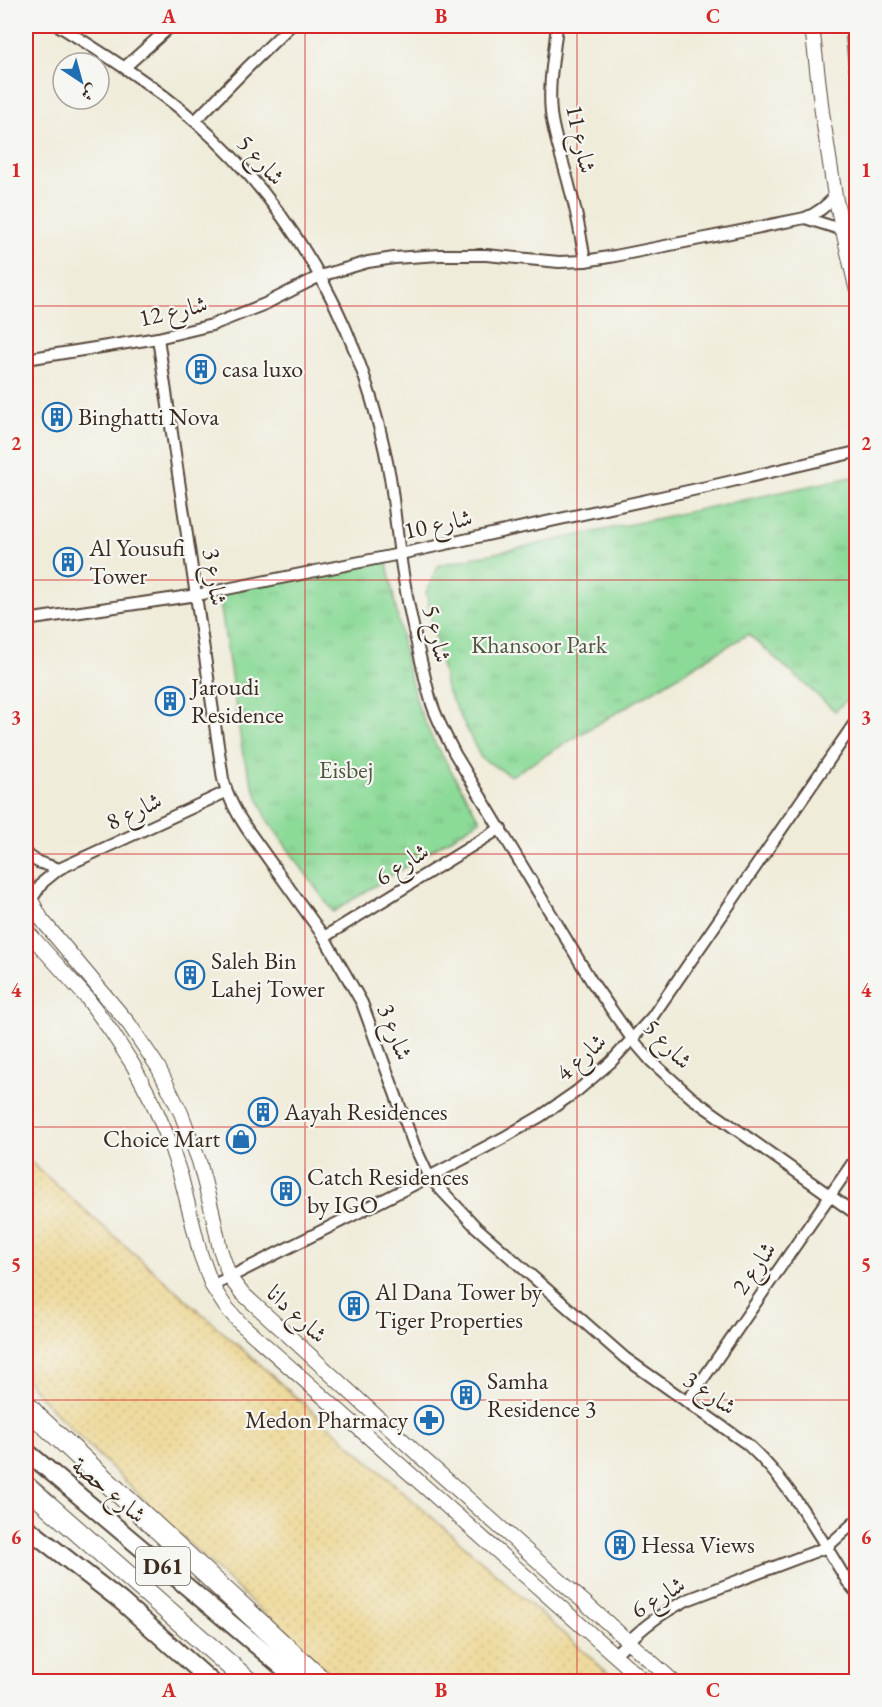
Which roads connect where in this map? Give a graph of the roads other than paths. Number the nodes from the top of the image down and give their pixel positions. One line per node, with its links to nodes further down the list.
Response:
1 (59, 26): 7 (street, شارع 5)
2 (171, 26): 7 (street)
3 (290, 26): 9 (street)
4 (557, 26): 13 (street, شارع 11)
5 (812, 26): 10 (street)
6 (853, 30): 8 (street)
7 (125, 67): 9 (street, شارع 5)
8 (856, 68)
9 (195, 121): 14 (street, شارع 5)
10 (835, 196): 11 (street); 12 (street)
11 (805, 218): 12 (street); 13 (street, شارع 12)
12 (843, 230): 15 (street)
13 (585, 261): 14 (street, شارع 12)
14 (321, 276): 16 (street, شارع 12); 19 (street, شارع 5)
15 (856, 287)
16 (159, 338): 17 (street, شارع 12); 20 (street, شارع 3)
17 (26, 359)
18 (856, 452): 19 (street, شارع 10)
19 (400, 554): 20 (street, شارع 10); 24 (street, شارع 5)
20 (197, 595): 21 (street, شارع 10); 23 (street, شارع 3)
21 (26, 620)
22 (856, 721): 31 (street, شارع 4)
23 (226, 792): 26 (street, شارع 8); 30 (street, شارع 3)
24 (501, 828): 30 (street, شارع 6); 31 (street, شارع 5)
25 (26, 854): 26 (street)
26 (59, 869): 28 (street, شارع 8)
27 (26, 882): 28 (street, شارع دانا)
28 (31, 900): 36 (street, شارع دانا)
29 (26, 930): 37 (street, شارع دانا)
30 (324, 937): 33 (street, شارع 3)
31 (632, 1039): 33 (street, شارع 4); 34 (street, شارع 5)
32 (856, 1158): 34 (street, شارع 2)
33 (429, 1177): 36 (street, شارع 4); 38 (street, شارع 3)
34 (830, 1196): 35 (street, شارع 5); 38 (street, شارع 2)
35 (856, 1214)
36 (230, 1278): 37 (street, شارع 4); 46 (street, شارع دانا)
37 (212, 1286): 47 (street, شارع دانا)
38 (687, 1402): 44 (street, شارع 3)
39 (26, 1405): 51 (highway)
40 (26, 1451): 50 (main road, شارع حصة / D61)
41 (26, 1486): 49 (highway)
42 (856, 1521): 44 (street, شارع 6)
43 (26, 1527): 48 (main road, D61)
44 (827, 1547): 45 (street, شارع 3); 46 (street, شارع 6)
45 (856, 1592)
46 (628, 1642): 47 (street, شارع 6); 53 (street, شارع دانا)
47 (614, 1655): 52 (street, شارع دانا)
48 (212, 1682)
49 (249, 1682)
50 (300, 1682)
51 (323, 1682)
52 (645, 1682)
53 (674, 1682)

